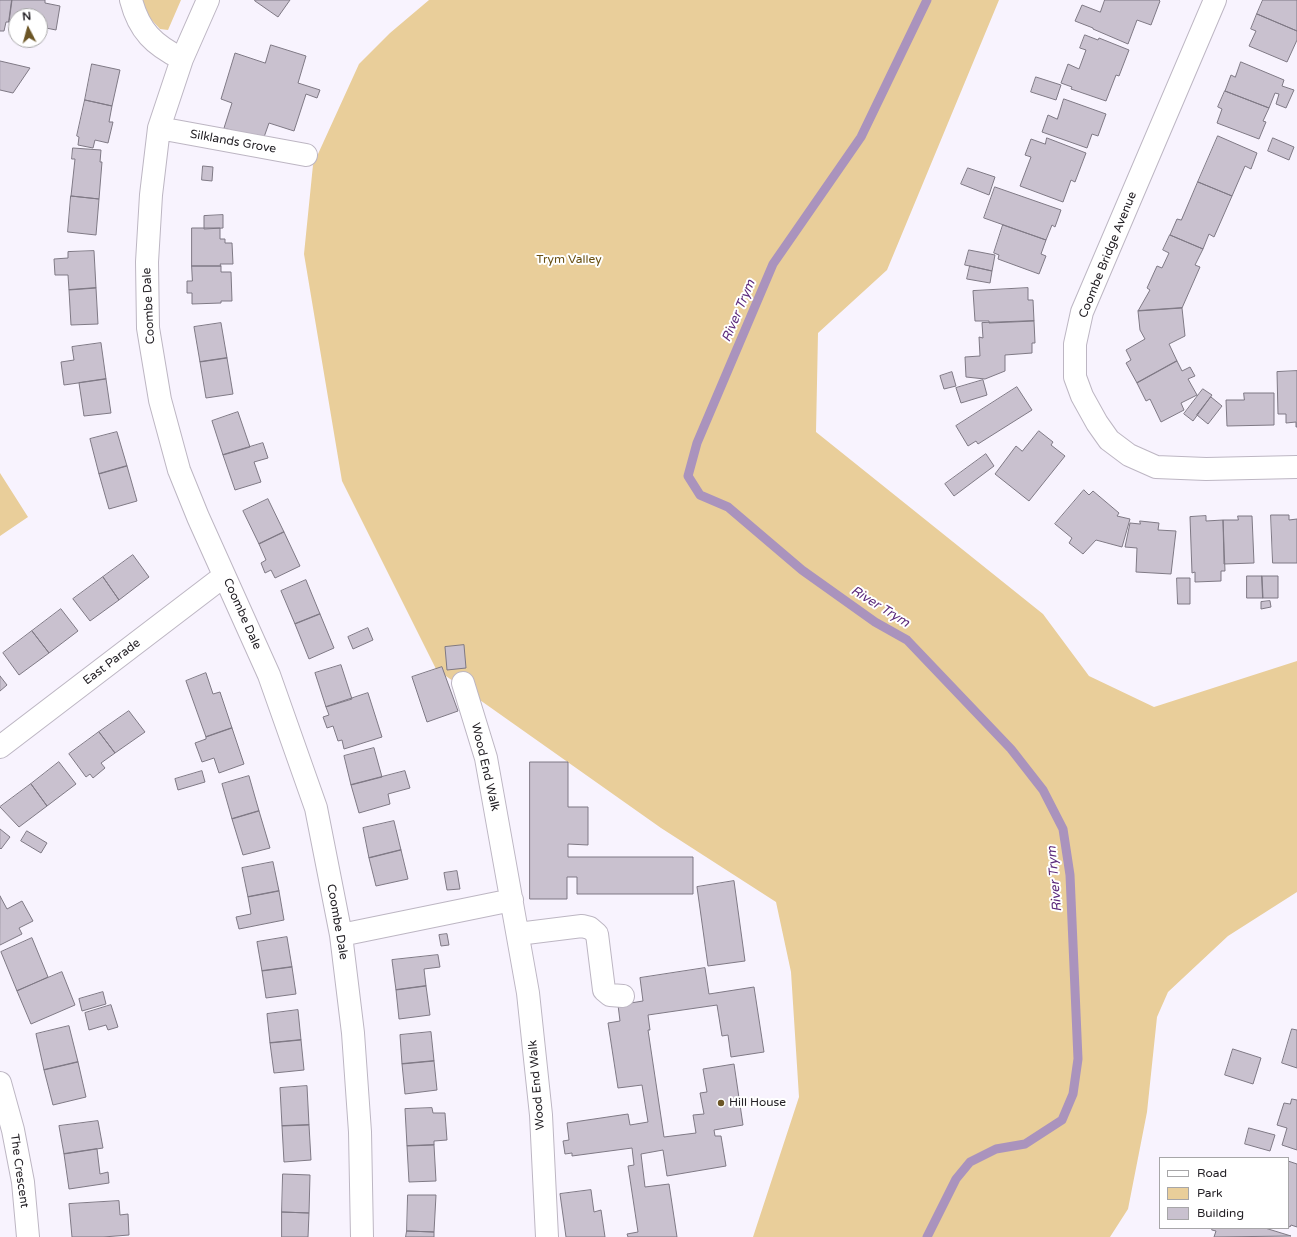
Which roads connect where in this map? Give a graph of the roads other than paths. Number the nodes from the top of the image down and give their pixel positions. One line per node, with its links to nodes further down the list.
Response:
1 (131, 0): 4 (street)
2 (208, 0): 4 (street, Coombe Dale)
3 (1215, 0): 7 (street, Coombe Bridge Avenue)
4 (182, 58): 5 (street, Coombe Dale)
5 (159, 128): 6 (street, Silklands Grove); 8 (street, Coombe Dale)
6 (306, 155)
7 (1297, 467)
8 (224, 576): 10 (street, East Parade); 13 (street, Coombe Dale)
9 (463, 683): 11 (street, Wood End Walk)
10 (0, 747)
11 (512, 900): 12 (street, Wood End Walk); 13 (street)
12 (518, 934): 14 (street); 18 (street, Wood End Walk)
13 (341, 935): 17 (street, Coombe Dale)
14 (623, 996)
15 (0, 1083): 16 (street, The Crescent)
16 (28, 1237)
17 (362, 1237)
18 (547, 1237)

